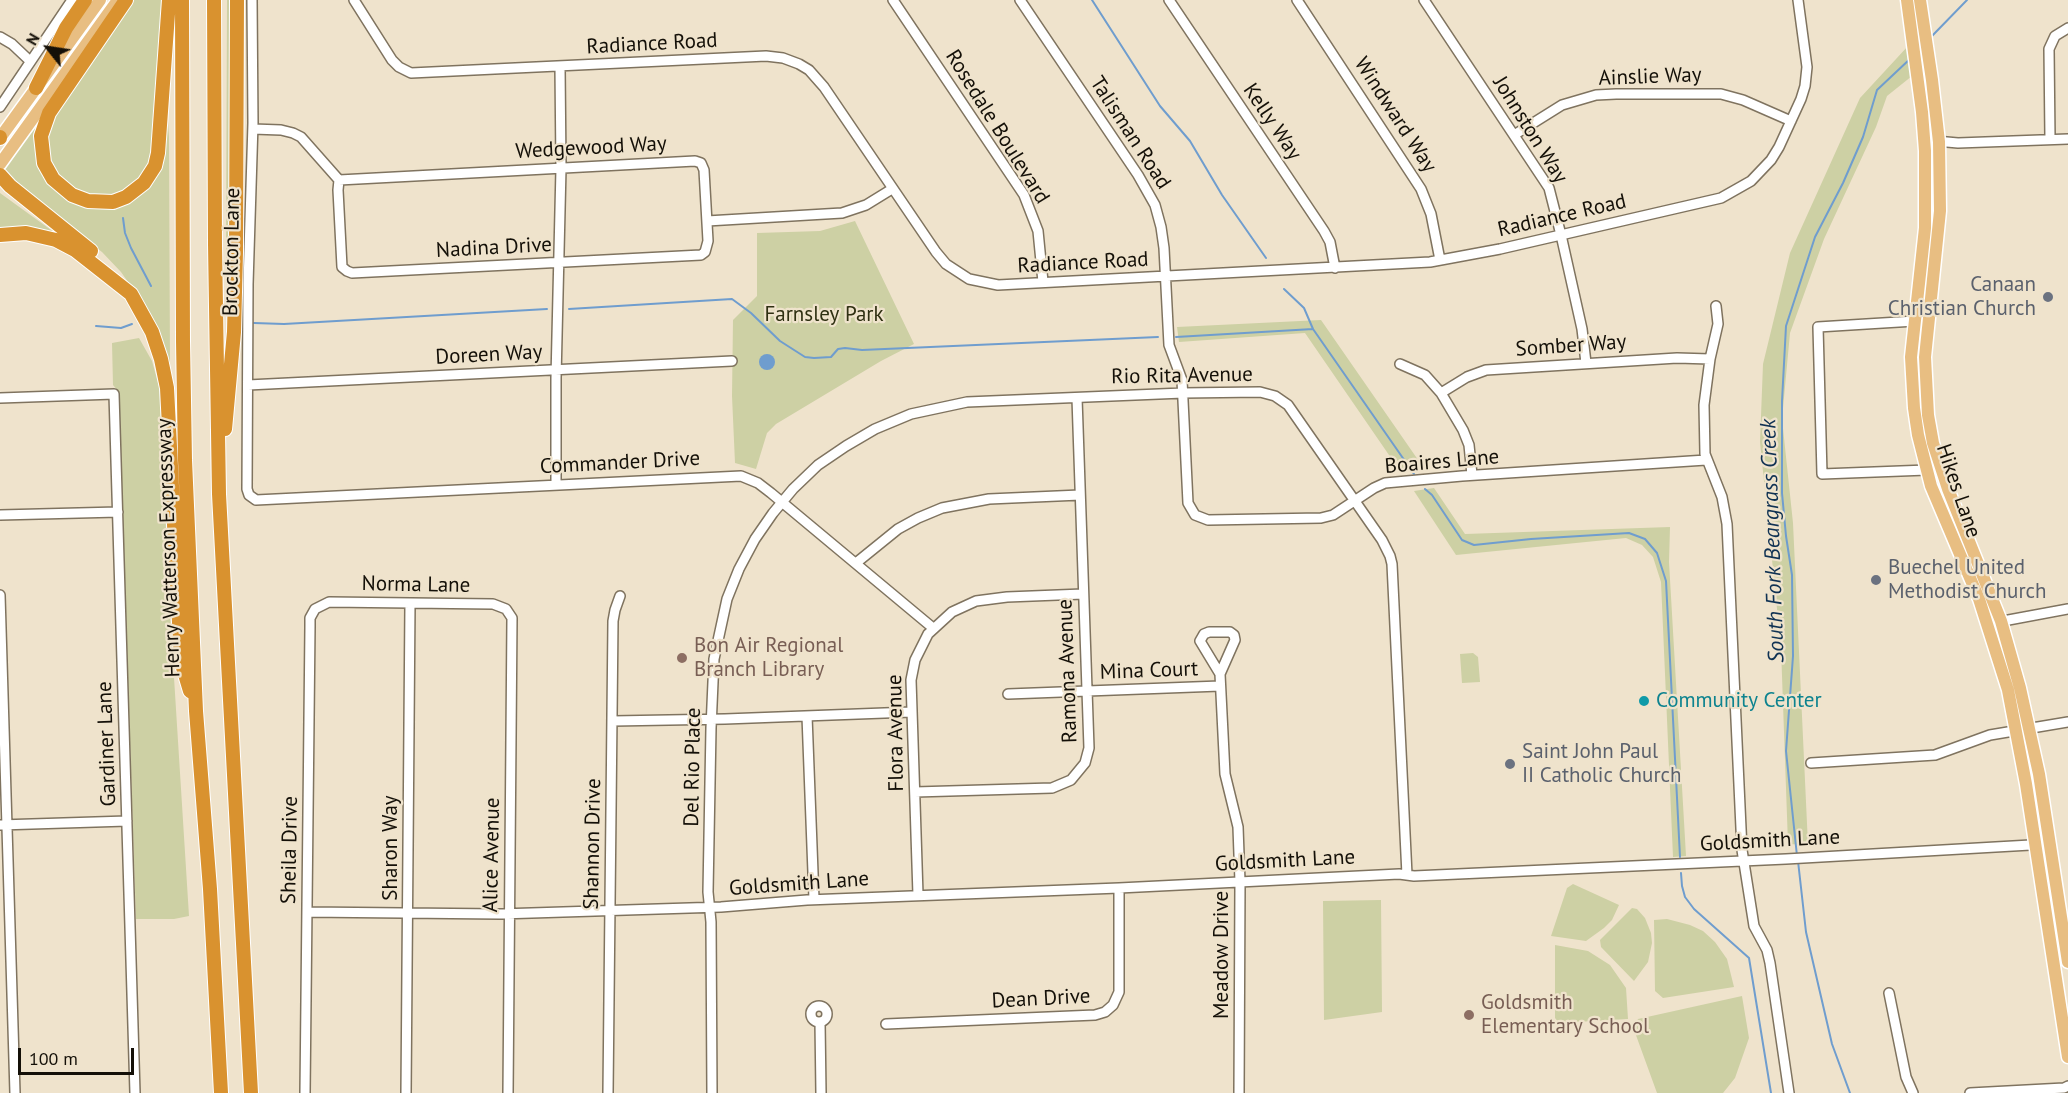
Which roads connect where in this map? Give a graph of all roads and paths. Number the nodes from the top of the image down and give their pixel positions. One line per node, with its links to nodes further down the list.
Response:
1 (72, 0): 22 (street)
2 (85, 0): 24 (highway)
3 (100, 0): 24 (main road)
4 (118, 0): 34 (main road)
5 (126, 0): 6 (highway)
6 (169, 0)
7 (182, 0): 87 (highway, Henry Watterson Expressway)
8 (214, 0): 64 (highway)
9 (237, 0): 64 (highway)
10 (252, 0): 27 (street, Brockton Lane)
11 (354, 0): 23 (street, Radiance Road)
12 (893, 0): 46 (street, Rosedale Boulevard)
13 (1020, 0): 45 (street, Talisman Road)
14 (1169, 0): 44 (street, Kelly Way)
15 (1297, 0): 42 (street, Windward Way)
16 (1424, 0): 28 (street, Johnston Way)
17 (1798, 0): 26 (street, Radiance Road)
18 (1907, 0): 32 (main road, Hikes Lane)
19 (1920, 0): 33 (main road, Hikes Lane)
20 (2068, 28): 30 (street)
21 (0, 37): 22 (street)
22 (30, 61): 25 (street)
23 (560, 67): 35 (street); 38 (street, Radiance Road)
24 (36, 87): 29 (main road)
25 (0, 107)
26 (1791, 121): 28 (street, Ainslie Way); 41 (street, Radiance Road)
27 (252, 129): 37 (street); 55 (street, Brockton Lane)
28 (1514, 135): 41 (street, Johnston Way)
29 (0, 138)
30 (2050, 139): 31 (street); 33 (street)
31 (2068, 139)
32 (1924, 140): 33 (street); 49 (main road, Hikes Lane)
33 (1939, 142): 80 (main road, Hikes Lane)
34 (0, 164)
35 (561, 168): 37 (street, Wedgewood Way); 39 (street, Wedgewood Way); 43 (street)
36 (0, 175): 47 (highway)
37 (339, 180): 43 (street, Nadina Drive)
38 (892, 189): 39 (street); 46 (street, Radiance Road)
39 (707, 221): 43 (street, Nadina Drive)
40 (0, 235): 47 (highway)
41 (1561, 235): 42 (street, Radiance Road); 52 (street, Johnston Way)
42 (1440, 260): 44 (street, Radiance Road)
43 (560, 262): 54 (street)
44 (1335, 268): 45 (street, Radiance Road)
45 (1166, 277): 46 (street, Radiance Road); 56 (street, Talisman Road)
46 (1043, 282)
47 (119, 284): 87 (highway)
48 (1716, 306): 50 (street)
49 (1915, 321): 61 (main road, Hikes Lane); 61 (street)
50 (1710, 359): 52 (street, Somber Way); 60 (street)
51 (732, 361): 54 (street, Doreen Way)
52 (1586, 363): 57 (street, Somber Way)
53 (1400, 364): 57 (street)
54 (557, 369): 55 (street, Doreen Way); 63 (street)
55 (248, 385): 66 (street, Brockton Lane)
56 (1183, 393): 59 (street, Rio Rita Avenue); 67 (street, Rio Rita Avenue); 70 (street, Talisman Road)
57 (1441, 393): 62 (street)
58 (0, 398): 69 (street, Gardiner Lane)
59 (1077, 398): 65 (street, Ramona Avenue); 68 (street, Rio Rita Avenue)
60 (1706, 460): 62 (street, Boaires Lane); 101 (street)
61 (1927, 471): 81 (main road, Hikes Lane)
62 (1472, 475): 67 (street, Boaires Lane)
63 (556, 484): 66 (street, Commander Drive); 68 (street, Commander Drive)
64 (219, 494): 123 (highway)
65 (1080, 495): 72 (street); 73 (street, Ramona Avenue)
66 (256, 500)
67 (1355, 500): 70 (street, Boaires Lane); 102 (street, Rio Rita Avenue)
68 (782, 502): 72 (street, Commander Drive); 90 (street, Del Rio Place)
69 (117, 512): 71 (street); 97 (street, Gardiner Lane)
70 (1192, 512)
71 (0, 514)
72 (856, 563): 82 (street, Commander Drive)
73 (1083, 594): 82 (street, Flora Avenue); 85 (street, Ramona Avenue)
74 (0, 595): 98 (street)
75 (620, 596): 91 (street, Shannon Drive)
76 (410, 603): 77 (street, Norma Lane); 79 (street, Norma Lane); 110 (street, Sharon Way)
77 (315, 609): 109 (street, Sheila Drive)
78 (2068, 609): 80 (street)
79 (512, 618): 111 (street, Alice Avenue)
80 (2001, 621): 81 (street); 93 (main road, Hikes Lane)
81 (1988, 624): 94 (main road, Hikes Lane)
82 (933, 628): 88 (street, Flora Avenue)
83 (1220, 674): 83 (street, Meadow Drive); 84 (street, Meadow Drive)
84 (1220, 686): 85 (street, Mina Court); 103 (street, Meadow Drive)
85 (1087, 691): 86 (street, Mina Court); 96 (street, Ramona Avenue)
86 (1008, 694)
87 (196, 711): 122 (highway, Henry Watterson Expressway)
88 (911, 711): 89 (street); 96 (street, Flora Avenue)
89 (807, 716): 90 (street); 106 (street)
90 (711, 719): 91 (street); 107 (street, Del Rio Place)
91 (613, 721): 108 (street, Shannon Drive)
92 (2068, 722): 93 (street)
93 (2030, 729): 94 (street); 100 (main road, Hikes Lane)
94 (2016, 730): 95 (street); 99 (main road, Hikes Lane)
95 (1810, 763)
96 (915, 792): 105 (street, Flora Avenue)
97 (127, 821): 98 (street); 121 (street, Gardiner Lane)
98 (3, 825): 120 (street)
99 (2035, 844): 100 (street, Goldsmith Lane); 101 (street, Goldsmith Lane); 113 (main road, Hikes Lane)
100 (2048, 844): 112 (main road, Hikes Lane)
101 (1743, 860): 102 (street, Goldsmith Lane); 131 (street)
102 (1407, 875): 103 (street, Goldsmith Lane)
103 (1240, 882): 104 (street, Goldsmith Lane); 130 (street, Meadow Drive)
104 (1119, 888): 105 (street, Goldsmith Lane); 117 (street, Dean Drive)
105 (918, 895): 106 (street, Goldsmith Lane)
106 (814, 899): 107 (street, Goldsmith Lane)
107 (709, 907): 108 (street); 128 (street, Goldsmith Lane)
108 (610, 910): 111 (street); 127 (street, Shannon Drive)
109 (307, 912): 110 (street); 124 (street, Sheila Drive)
110 (408, 913): 111 (street); 125 (street, Sharon Way)
111 (510, 914): 126 (street, Alice Avenue)
112 (2066, 931): 113 (street); 114 (main road, Hikes Lane)
113 (2050, 934): 118 (main road, Hikes Lane)
114 (2068, 962)
115 (1889, 993): 132 (street)
116 (820, 1022): 129 (street)
117 (886, 1024)
118 (2068, 1057)
119 (2068, 1086): 133 (street)
120 (15, 1093)
121 (135, 1093)
122 (220, 1093)
123 (251, 1093)
124 (305, 1093)
125 (406, 1093)
126 (508, 1093)
127 (608, 1093)
128 (712, 1093)
129 (821, 1093)
130 (1239, 1093)
131 (1789, 1093)
132 (1912, 1093)
133 (1970, 1093)

